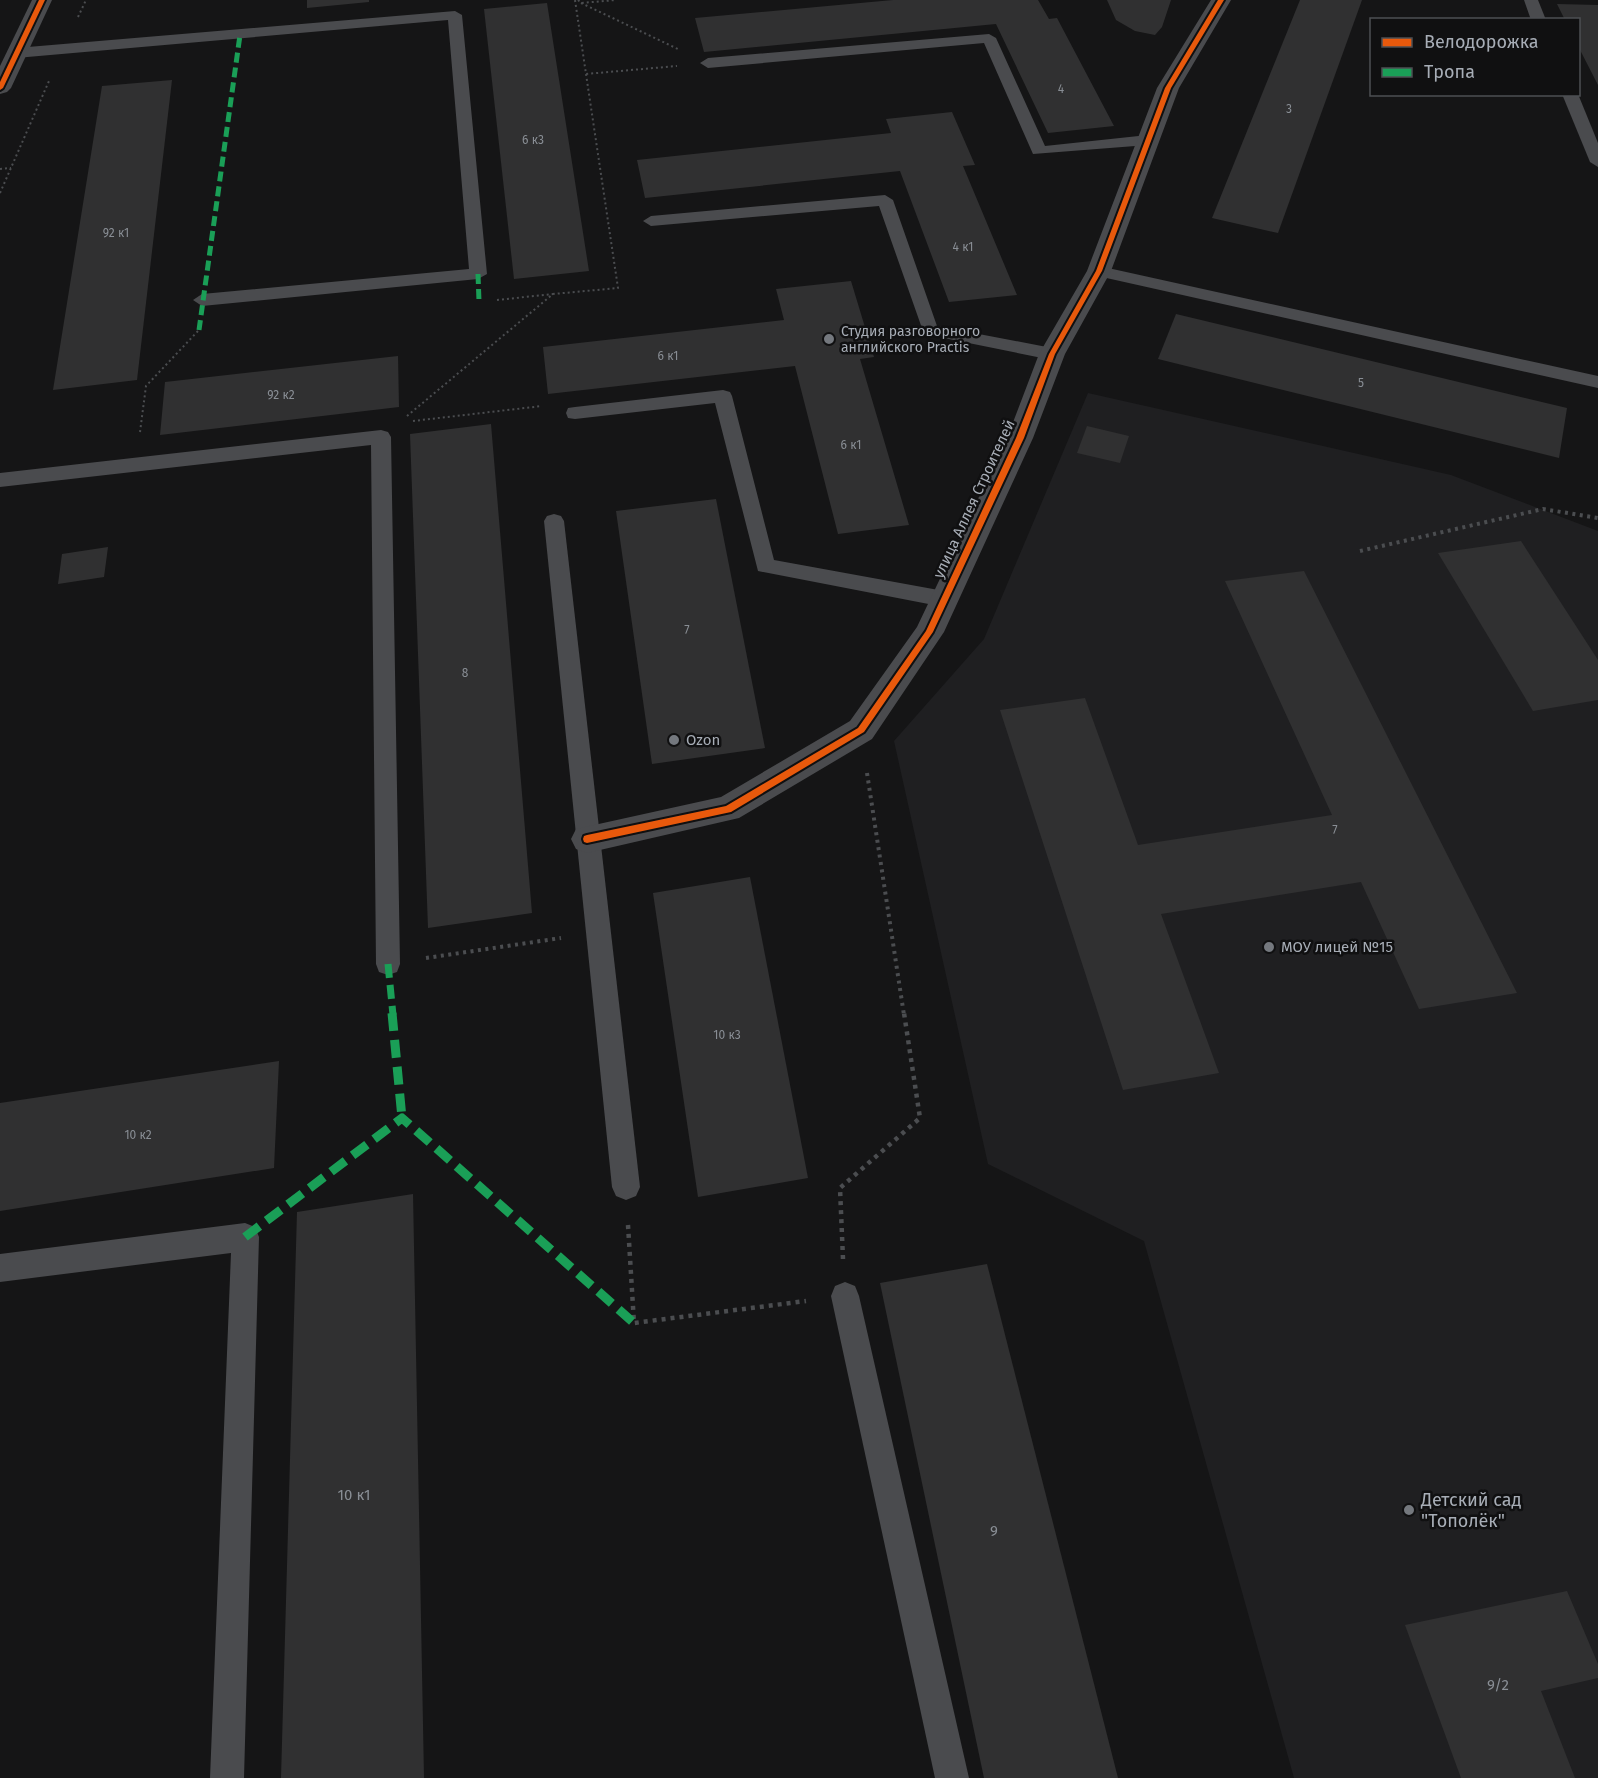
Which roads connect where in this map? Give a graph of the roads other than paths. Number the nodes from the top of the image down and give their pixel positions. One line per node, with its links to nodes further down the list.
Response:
1 (42, 0): 5 (street)
2 (1221, 0): 9 (street, улица Аллея Строителей)
3 (1531, 0): 4 (lane)
4 (1538, 18)
5 (16, 53): 7 (street); 13 (lane)
6 (708, 63): 9 (lane)
7 (0, 88)
8 (1571, 96): 10 (lane)
9 (1148, 140): 12 (street, улица Аллея Строителей)
10 (1598, 162)
11 (651, 221): 14 (lane)
12 (1099, 271): 14 (street, улица Аллея Строителей); 15 (lane)
13 (202, 300)
14 (1052, 354): 19 (street, улица Аллея Строителей)
15 (1598, 382)
16 (575, 413): 19 (lane)
17 (0, 480): 21 (lane)
18 (554, 521): 20 (lane)
19 (944, 599): 20 (street, улица Аллея Строителей)
20 (587, 839): 22 (lane)
21 (388, 964)
22 (626, 1187)
23 (0, 1268): 25 (lane)
24 (845, 1296): 26 (lane)
25 (228, 1778)
26 (952, 1778)

